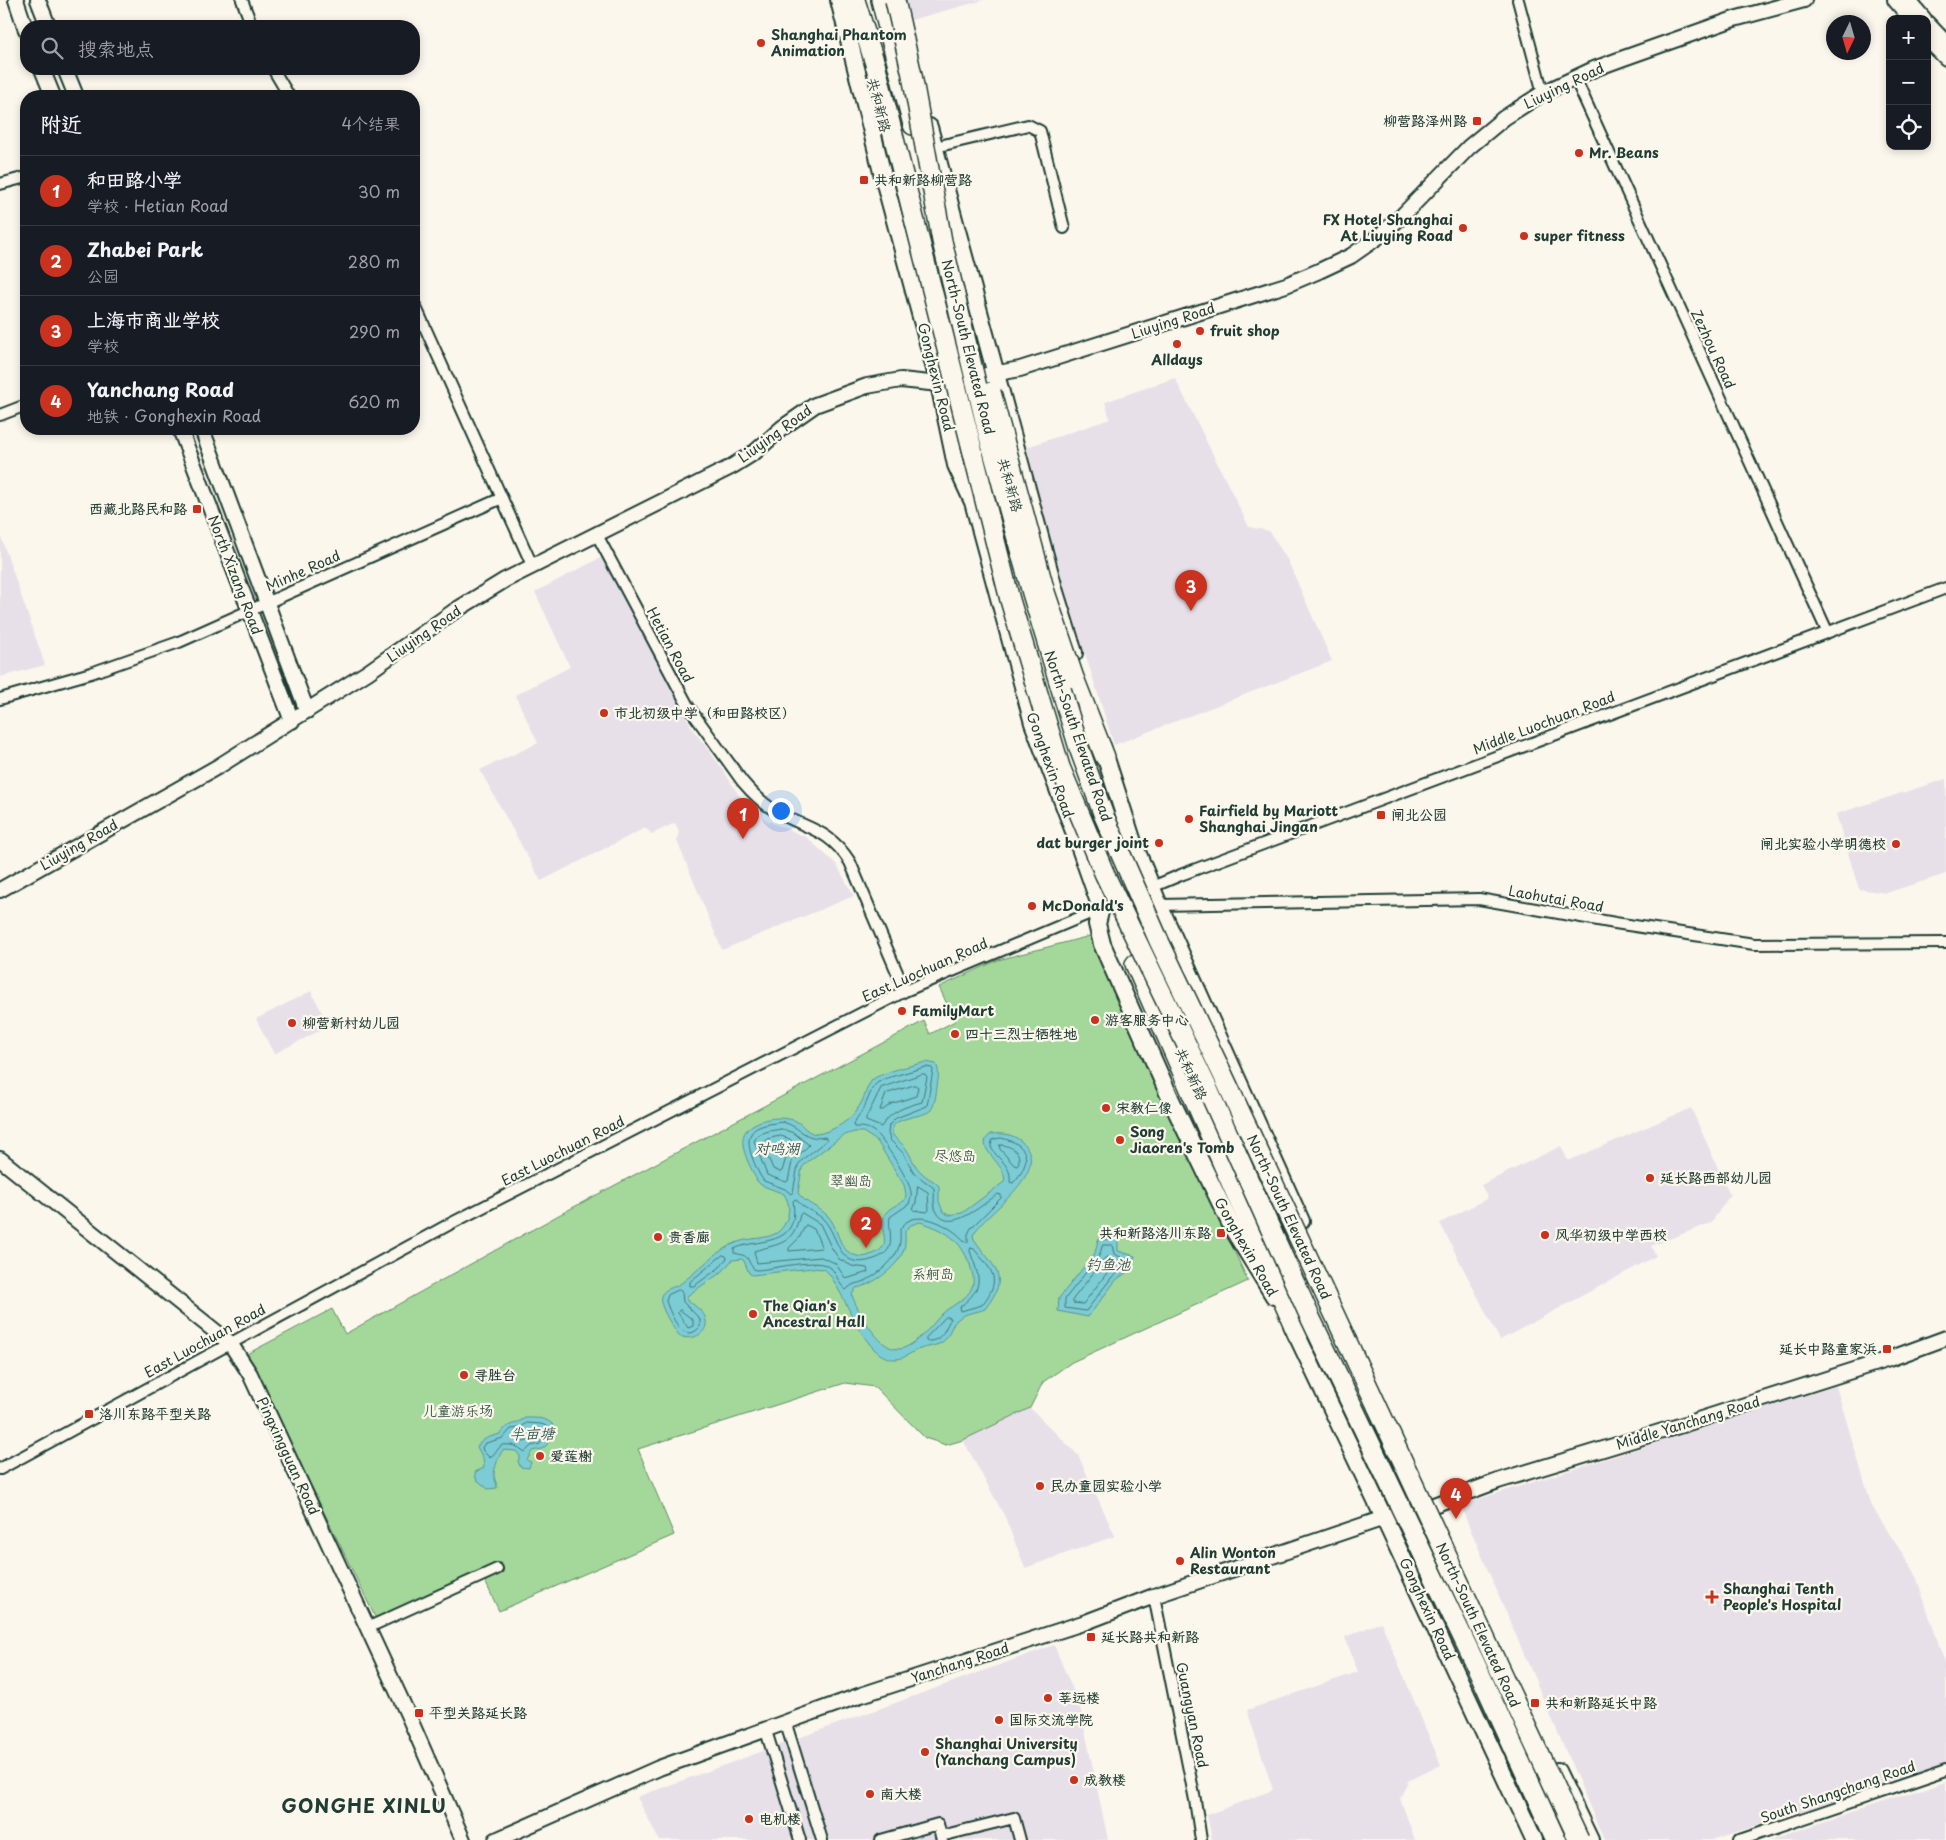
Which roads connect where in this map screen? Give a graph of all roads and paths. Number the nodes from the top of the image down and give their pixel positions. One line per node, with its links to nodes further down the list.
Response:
1 (16, 0): 15 (main road)
2 (38, 0): 16 (main road)
3 (242, 0): 17 (street)
4 (839, 0): 40 (main road, Gonghexin Road)
5 (854, 0): 23 (highway); 40 (main road, 共和新路)
6 (862, 0): 23 (highway, North-South Elevated Road)
7 (881, 0): 36 (highway, North-South Elevated Road, bridge)
8 (894, 0): 21 (main road); 36 (highway, bridge)
9 (1518, 0): 31 (street)
10 (1804, 0): 27 (main road, Liuying Road)
11 (1895, 0): 13 (main road)
12 (1908, 0): 14 (main road)
13 (1907, 15)
14 (1921, 15)
15 (23, 20)
16 (46, 20)
17 (250, 20)
18 (1931, 27): 20 (main road)
19 (1931, 43): 22 (main road)
20 (1946, 43)
21 (905, 58): 32 (main road); 39 (main road, 共和新路)
22 (1946, 58)
23 (876, 67): 57 (highway, North-South Elevated Road, bridge)
24 (44, 75): 28 (main road)
25 (67, 75): 29 (main road)
26 (277, 75): 30 (street)
27 (1574, 78): 31 (main road, Liuying Road); 52 (street, Zezhou Road)
28 (51, 90)
29 (74, 90)
30 (285, 90)
31 (1543, 93): 39 (main road, Liuying Road)
32 (935, 148): 35 (street); 39 (main road)
33 (20, 179): 34 (street)
34 (0, 184)
35 (1064, 228)
36 (942, 240): 37 (highway, North-South Elevated Road, bridge)
37 (957, 301): 56 (highway, bridge); 88 (highway, North-South Elevated Road, bridge)
38 (420, 316): 45 (street)
39 (988, 376): 40 (main road, Liuying Road); 56 (main road, 共和新路)
40 (944, 383): 46 (main road, 共和新路); 47 (main road, Liuying Road)
41 (20, 407): 42 (street)
42 (0, 415)
43 (182, 435): 51 (main road, North Xizang Road)
44 (204, 435): 50 (main road, North Xizang Road)
45 (502, 498): 48 (street); 50 (street, Minhe Road)
46 (973, 502): 61 (main road, Gonghexin Road)
47 (596, 533): 48 (main road, Liuying Road); 63 (street, Hetian Road)
48 (532, 565): 54 (main road, Liuying Road)
49 (1946, 588): 52 (street, Middle Luochuan Road)
50 (267, 602): 51 (street, Minhe Road); 54 (main road, North Xizang Road)
51 (249, 610): 53 (street, Minhe Road); 55 (main road, North Xizang Road)
52 (1827, 631): 58 (street, Middle Luochuan Road)
53 (0, 699)
54 (307, 711): 55 (main road, Liuying Road)
55 (292, 720): 59 (main road, Liuying Road)
56 (1105, 757): 58 (main road)
57 (1105, 875): 65 (highway, bridge); 87 (highway, North-South Elevated Road, bridge)
58 (1152, 887): 60 (main road); 61 (street, East Luochuan Road)
59 (0, 890)
60 (1160, 905): 62 (street, Laohutai Road); 69 (main road)
61 (1101, 908): 63 (street, East Luochuan Road); 65 (main road, Gonghexin Road); 65 (main road, 共和新路)
62 (1946, 943)
63 (905, 991): 67 (street, East Luochuan Road)
64 (0, 1159): 67 (main road, Pingxingguan Road)
65 (1298, 1336): 70 (main road, Gonghexin Road)
66 (1946, 1338): 69 (main road, Middle Yanchang Road)
67 (230, 1343): 68 (street, East Luochuan Road); 73 (main road, Pingxingguan Road)
68 (0, 1469)
69 (1431, 1506): 70 (main road, Yanchang Road); 89 (main road)
70 (1384, 1518): 72 (main road, Yanchang Road); 86 (main road, Gonghexin Road)
71 (497, 1569): 73 (street)
72 (1154, 1596): 74 (main road, Yanchang Road); 85 (street, Guangyan Road)
73 (367, 1628): 79 (main road, Pingxingguan Road)
74 (786, 1724): 75 (main road, Yanchang Road); 82 (street)
75 (766, 1731): 80 (main road, Yanchang Road); 81 (street)
76 (1946, 1770): 78 (street, South Shangchang Road)
77 (942, 1838): 83 (street); 84 (street)
78 (1754, 1838): 90 (street, South Shangchang Road)
79 (463, 1840)
80 (496, 1840)
81 (800, 1840)
82 (822, 1840)
83 (881, 1840)
84 (1020, 1840)
85 (1201, 1840)
86 (1534, 1840)
87 (1556, 1840)
88 (1579, 1840)
89 (1590, 1840)
90 (1740, 1840)

